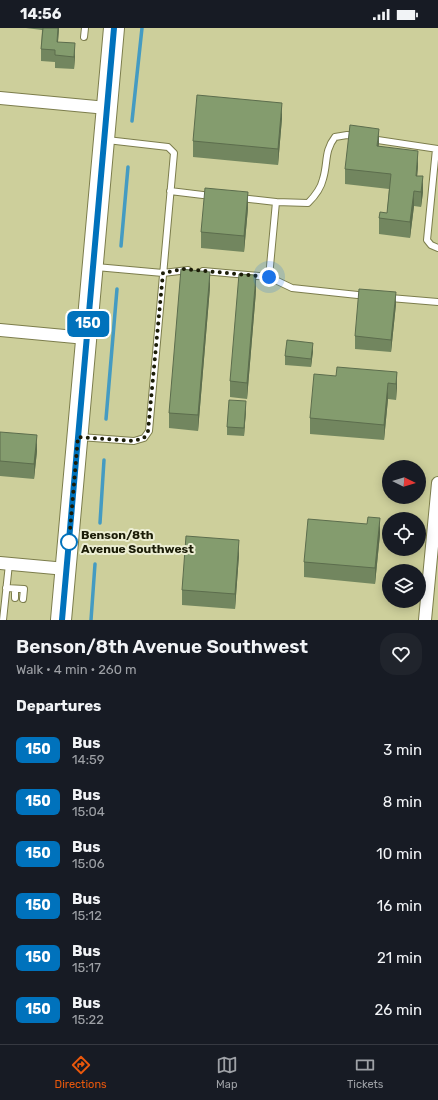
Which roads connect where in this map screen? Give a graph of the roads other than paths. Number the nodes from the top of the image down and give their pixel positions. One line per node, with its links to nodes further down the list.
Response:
1 (85, 28): 3 (lane)
2 (114, 28): 5 (main road)
3 (84, 37)
4 (0, 98): 5 (street)
5 (107, 108): 6 (main road)
6 (104, 140): 8 (lane); 13 (main road)
7 (437, 149): 11 (lane); 12 (lane)
8 (170, 191): 9 (lane); 14 (lane)
9 (216, 196)
10 (231, 197): 11 (lane)
11 (276, 202): 15 (lane)
12 (438, 248)
13 (92, 267): 14 (lane); 20 (main road)
14 (163, 273): 15 (lane); 21 (lane)
15 (269, 277): 16 (lane)
16 (376, 296)
17 (384, 297): 18 (lane)
18 (438, 302)
19 (0, 330): 20 (street)
20 (86, 338): 21 (main road)
21 (78, 437): 25 (main road)
22 (438, 483): 23 (street)
23 (436, 533): 32 (street)
24 (4, 563): 25 (street); 26 (lane)
25 (66, 569): 31 (main road)
26 (6, 588): 27 (lane); 30 (lane)
27 (15, 589): 28 (lane); 29 (lane)
28 (15, 598)
29 (23, 599)
30 (3, 620)
31 (62, 620)
32 (425, 620)

